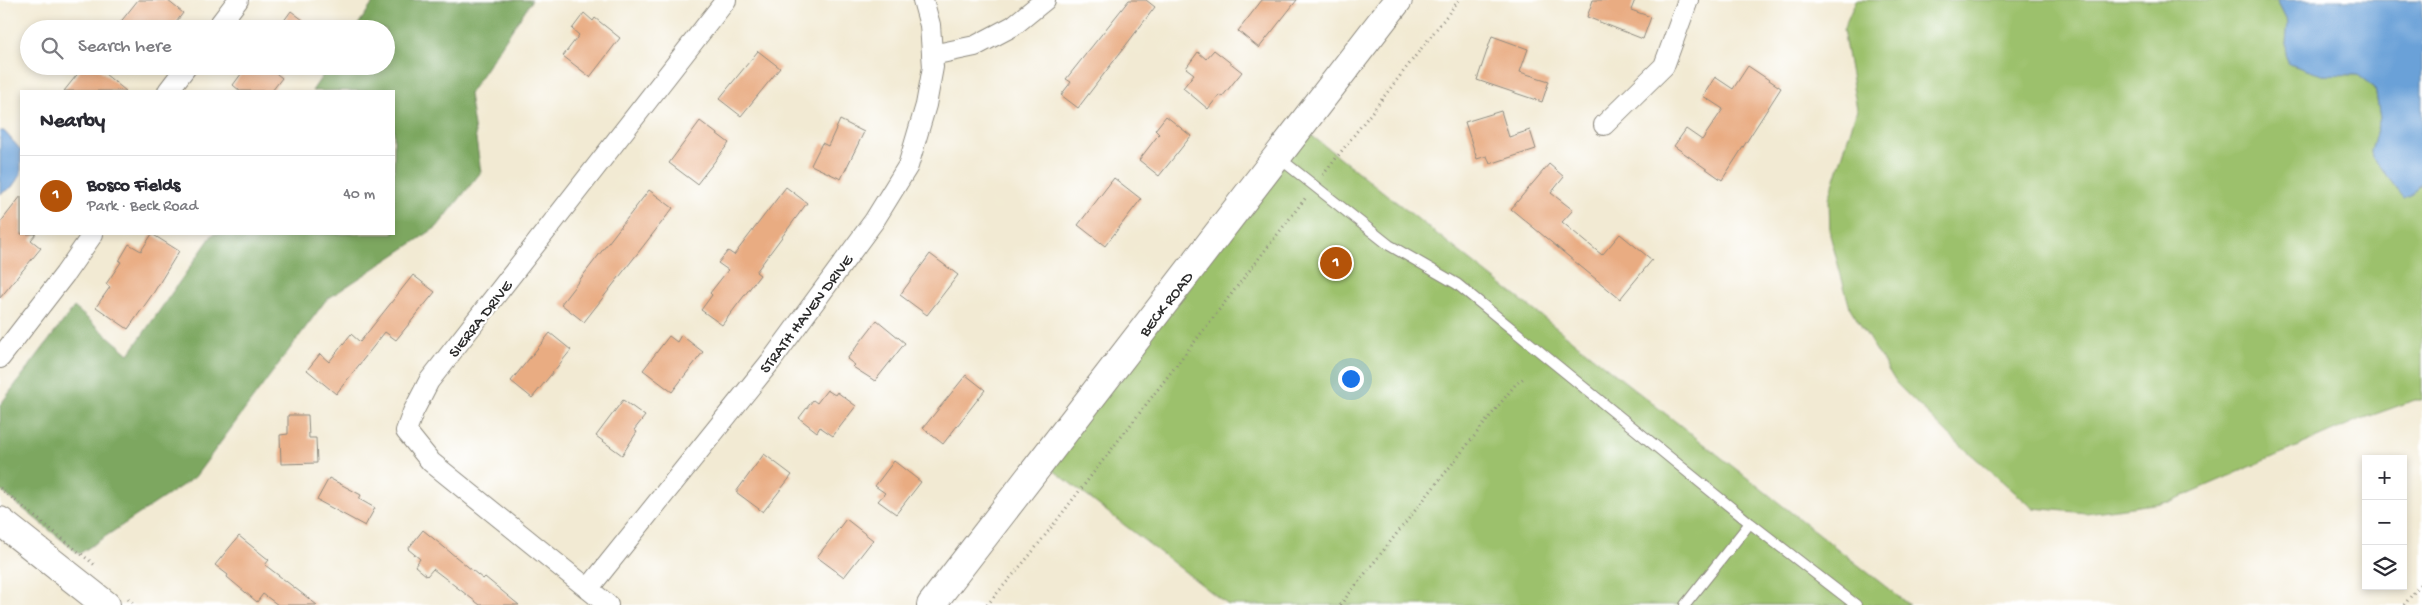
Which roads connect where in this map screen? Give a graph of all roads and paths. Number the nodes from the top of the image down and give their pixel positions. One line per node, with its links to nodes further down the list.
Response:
1 (238, 0): 8 (street)
2 (726, 0): 21 (street, SIERRA DRIVE)
3 (923, 0): 9 (street, STRATH HAVEN DRIVE)
4 (1045, 0): 9 (street)
5 (1398, 0): 13 (main road, BECK ROAD)
6 (1459, 0): 14 (path)
7 (1688, 0): 12 (street)
8 (223, 20)
9 (932, 55): 21 (street, STRATH HAVEN DRIVE)
10 (180, 75): 11 (street)
11 (169, 90)
12 (1604, 125)
13 (1278, 157): 14 (lane); 24 (main road, BECK ROAD)
14 (1315, 186): 19 (lane); 25 (path)
15 (92, 235): 16 (street)
16 (0, 358)
17 (1525, 377): 26 (path)
18 (0, 521): 22 (main road)
19 (1750, 523): 27 (lane); 28 (lane)
20 (2422, 582): 29 (path)
21 (588, 589): 23 (street, SIERRA DRIVE)
22 (106, 605)
23 (608, 605)
24 (931, 605)
25 (987, 605)
26 (1340, 605)
27 (1685, 605)
28 (1856, 605)
29 (2404, 605)

